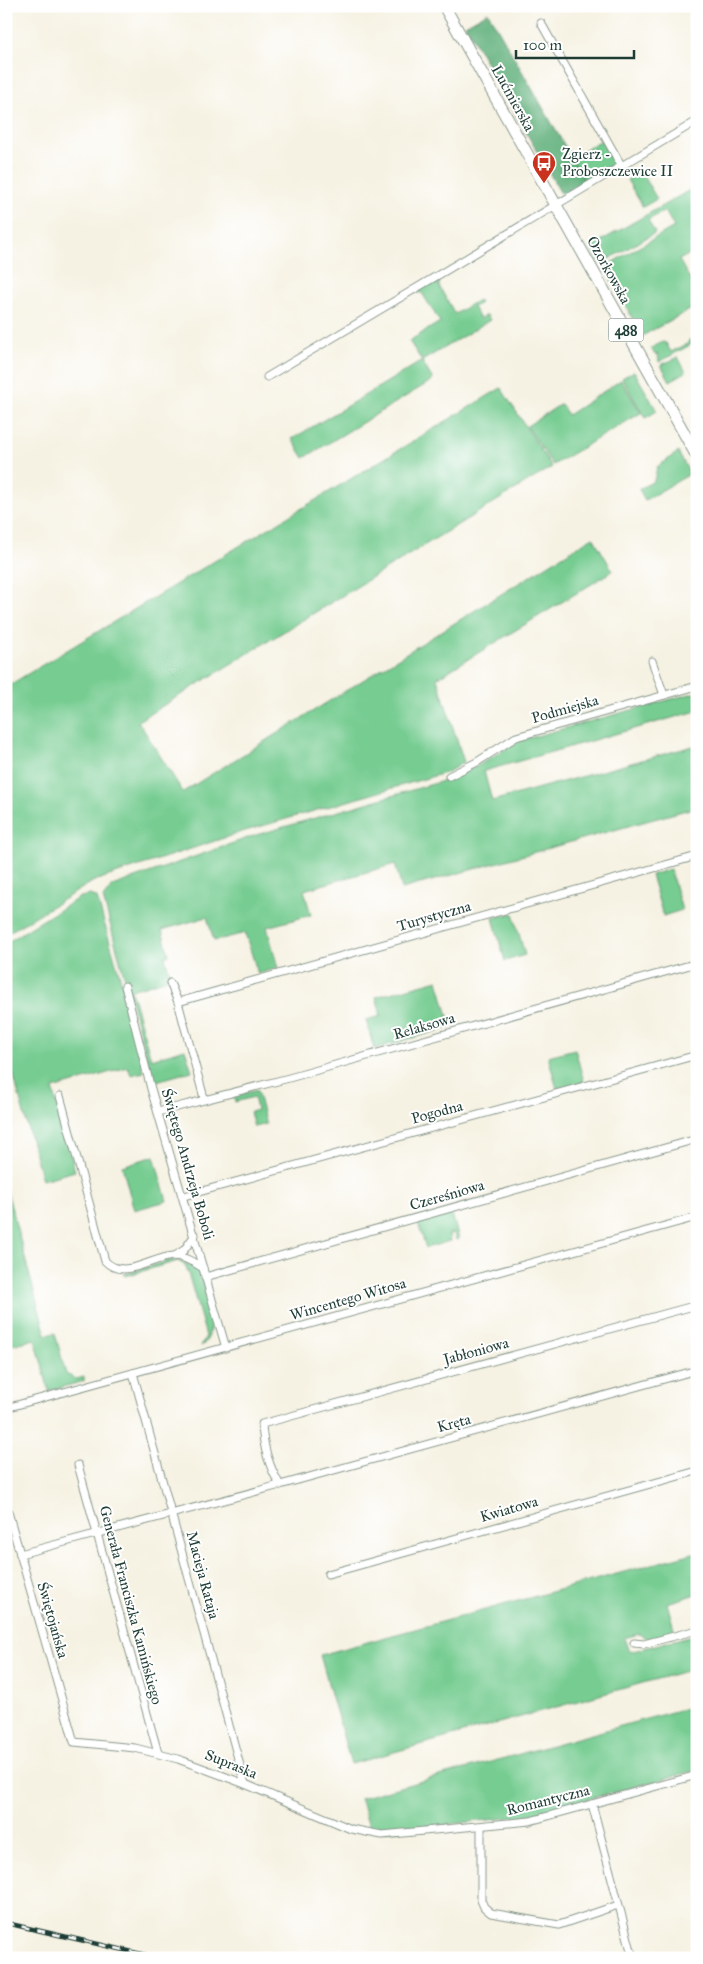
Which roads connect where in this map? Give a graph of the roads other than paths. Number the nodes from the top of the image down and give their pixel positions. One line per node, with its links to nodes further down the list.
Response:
1 (444, 6): 5 (main road, Lućmierska / 488)
2 (542, 23): 4 (street)
3 (697, 121): 4 (street)
4 (621, 165): 5 (street)
5 (555, 204): 6 (street); 7 (main road, Ozorkowska / 488)
6 (267, 376)
7 (697, 456)
8 (652, 661): 10 (street)
9 (697, 686): 10 (street, Podmiejska)
10 (664, 695): 11 (street, Podmiejska)
11 (449, 776)
12 (697, 856): 16 (street, Turystyczna)
13 (697, 963): 19 (street, Relaksowa)
14 (170, 983): 16 (street)
15 (125, 986): 20 (street, Świętego Andrzeja Boboli)
16 (178, 1002): 19 (street)
17 (697, 1055): 22 (street, Pogodna)
18 (60, 1096): 25 (street)
19 (204, 1098): 20 (street, Relaksowa)
20 (158, 1112): 22 (street, Świętego Andrzeja Boboli)
21 (697, 1139): 27 (street, Czereśniowa)
22 (184, 1196): 24 (street, Świętego Andrzeja Boboli)
23 (697, 1217): 29 (street, Wincentego Witosa)
24 (195, 1235): 25 (street); 26 (street, Świętego Andrzeja Boboli)
25 (174, 1256): 26 (street)
26 (203, 1268): 27 (street, Świętego Andrzeja Boboli)
27 (205, 1277): 29 (street, Świętego Andrzeja Boboli)
28 (697, 1305): 35 (street, Jabłoniowa)
29 (226, 1348): 31 (street, Wincentego Witosa)
30 (697, 1370): 35 (street, Kręta)
31 (133, 1373): 32 (street, Wincentego Witosa); 37 (street, Macieja Rataja)
32 (6, 1408)
33 (78, 1465): 38 (street, Generała Franciszka Kamińskiego)
34 (697, 1470): 40 (street, Kwiatowa)
35 (280, 1485): 37 (street, Kręta)
36 (6, 1505): 39 (street, Świętojańska)
37 (172, 1515): 38 (street, Kręta); 46 (street, Macieja Rataja)
38 (97, 1534): 39 (street, Kręta); 44 (street, Generała Franciszka Kamińskiego)
39 (20, 1554): 43 (street, Świętojańska)
40 (328, 1574)
41 (697, 1630): 42 (street)
42 (634, 1643)
43 (74, 1742): 44 (street, Supraska)
44 (158, 1753): 46 (street, Supraska)
45 (697, 1775): 47 (street, Romantyczna)
46 (245, 1784): 49 (street, Supraska)
47 (592, 1804): 48 (street, Romantyczna); 50 (street)
48 (481, 1827): 49 (street, Romantyczna); 50 (street)
49 (372, 1834)
50 (618, 1905): 51 (street)
51 (633, 1958)

